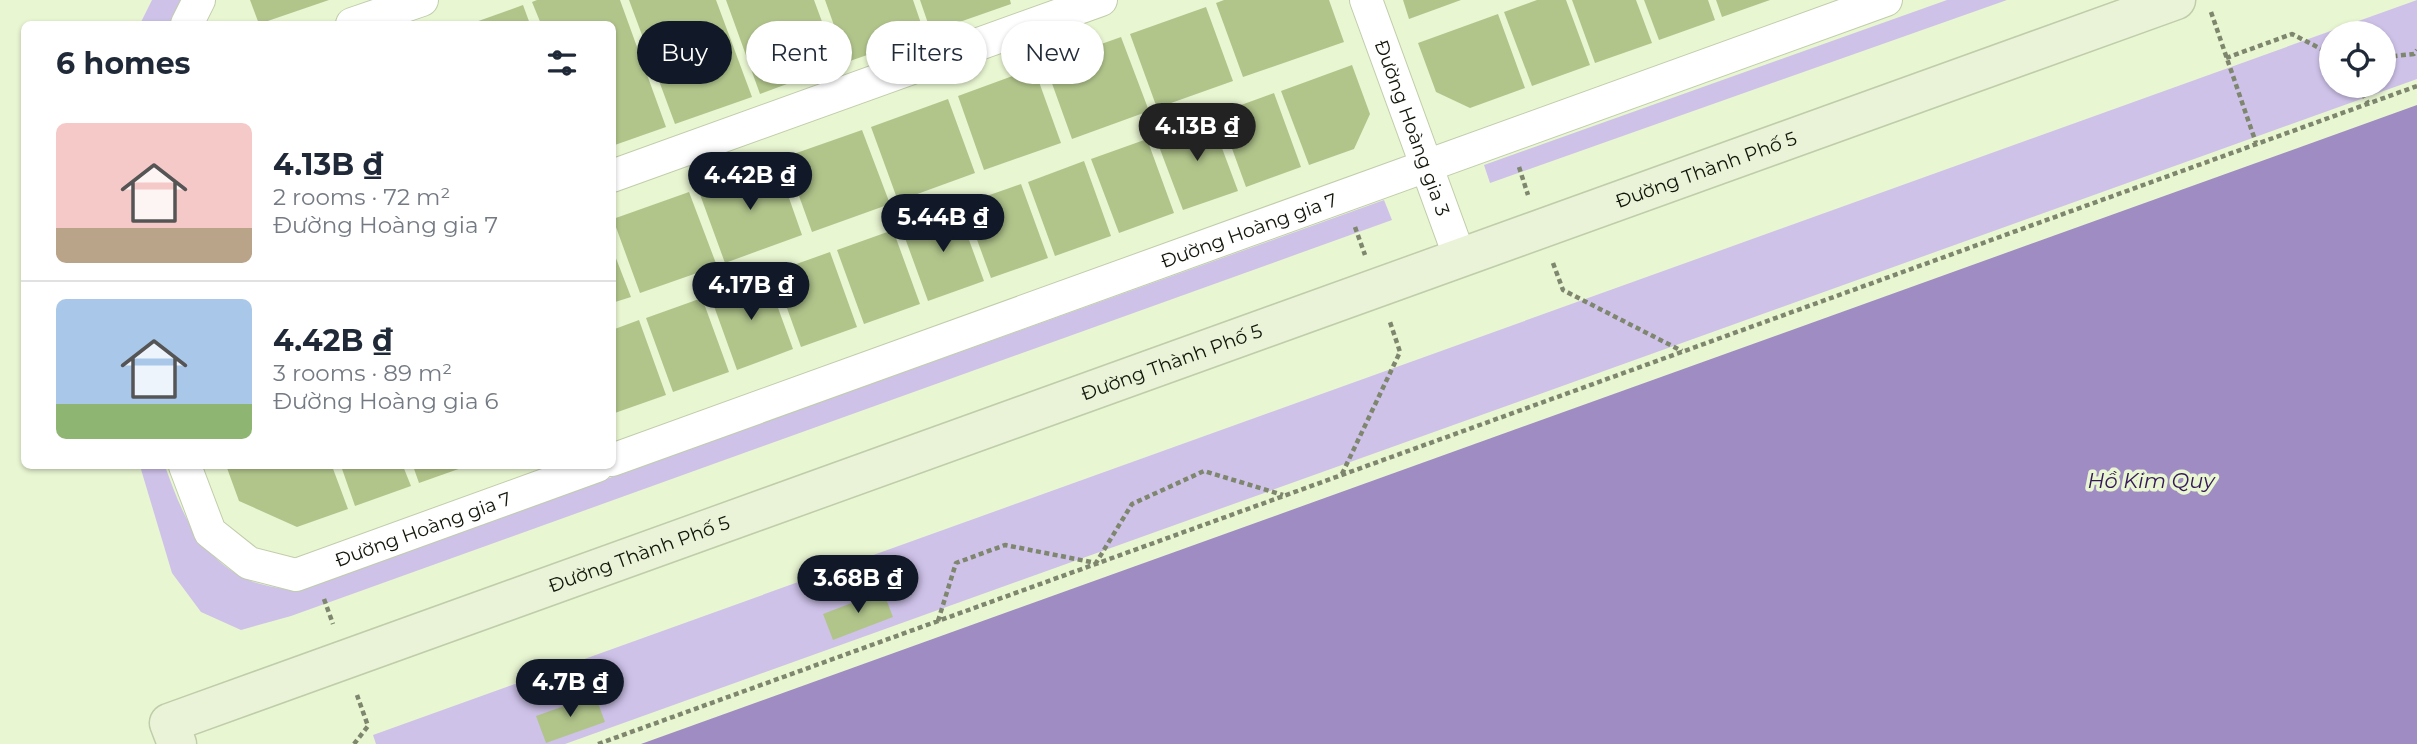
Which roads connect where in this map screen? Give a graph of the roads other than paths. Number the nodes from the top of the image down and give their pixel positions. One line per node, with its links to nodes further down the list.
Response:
1 (199, 0): 7 (street)
2 (422, 0): 8 (street)
3 (1101, 0): 10 (street)
4 (1366, 0): 9 (street, Đường Hoàng gia 3)
5 (1886, 0): 9 (street, Đường Hoàng gia 7)
6 (2176, 0): 11 (street, Đường Thành Phố 5)
7 (188, 21)
8 (361, 21)
9 (1426, 166): 11 (street, Đường Hoàng gia 3); 12 (street, Đường Hoàng gia 7)
10 (616, 175)
11 (1460, 258): 15 (street, Đường Thành Phố 5)
12 (616, 459)
13 (186, 469): 14 (street, Đường Hoàng gia 7)
14 (589, 469)
15 (173, 734)

